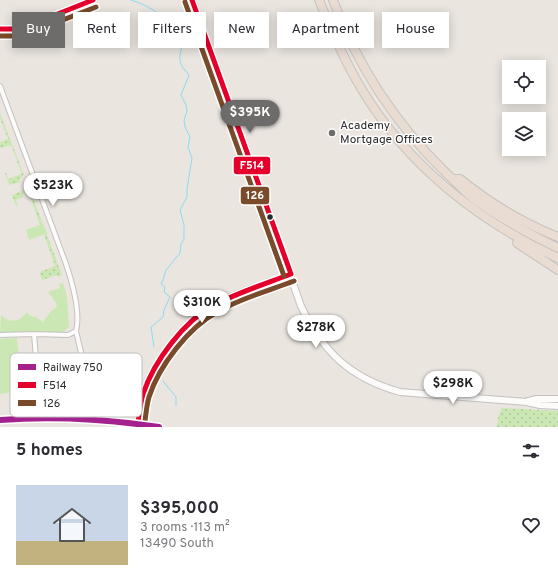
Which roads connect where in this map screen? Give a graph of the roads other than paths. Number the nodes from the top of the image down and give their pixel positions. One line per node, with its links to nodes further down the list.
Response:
1 (93, 0): 5 (main road)
2 (192, 0): 13 (main road)
3 (319, 0): 7 (highway)
4 (333, 0): 8 (highway)
5 (0, 30)
6 (0, 86): 14 (street)
7 (424, 168): 11 (highway); 12 (highway)
8 (453, 179): 9 (highway); 10 (highway)
9 (558, 237)
10 (558, 248)
11 (558, 258)
12 (558, 270)
13 (291, 274): 20 (main road); 21 (main road)
14 (76, 331): 15 (street); 18 (street)
15 (34, 334): 16 (street); 17 (street)
16 (0, 336)
17 (35, 353)
18 (81, 353)
19 (558, 399): 21 (main road)
20 (142, 401)
21 (527, 402): 22 (main road)
22 (558, 406)
23 (140, 417): 24 (main road)
24 (138, 427)

